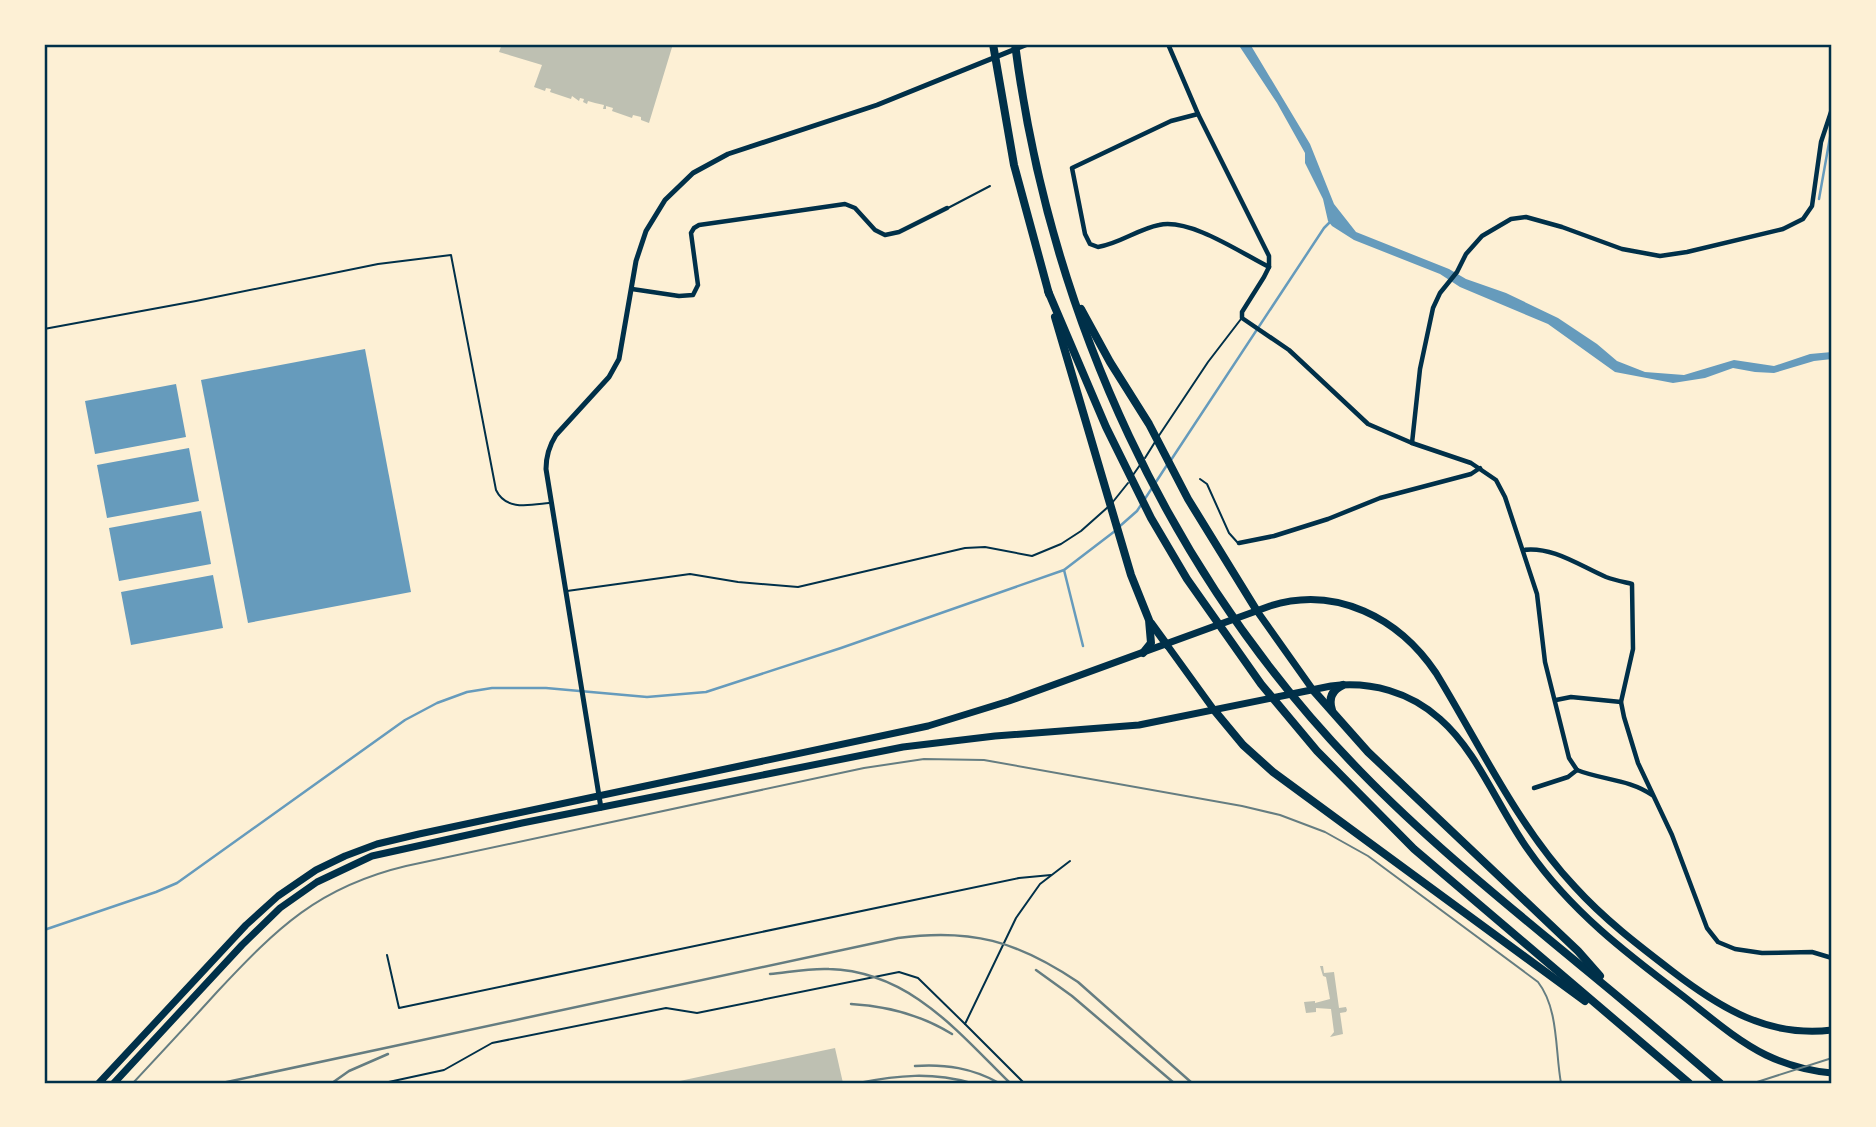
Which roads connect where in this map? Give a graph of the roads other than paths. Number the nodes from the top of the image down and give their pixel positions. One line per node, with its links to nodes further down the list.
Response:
1 (993, 44): 11 (highway)
2 (1015, 44): 12 (highway)
3 (1028, 44): 10 (street)
4 (1168, 44): 6 (street)
5 (1832, 109): 15 (street)
6 (1198, 114): 9 (street); 9 (street)
7 (990, 186): 8 (lane)
8 (947, 208): 10 (street)
9 (1269, 267): 13 (street)
10 (632, 289): 18 (street)
11 (1048, 291): 23 (highway); 43 (highway)
12 (1071, 291): 22 (highway); 41 (highway)
13 (1243, 319): 15 (street); 21 (lane)
14 (44, 329): 18 (lane)
15 (1412, 443): 16 (street)
16 (1480, 468): 19 (street); 20 (street)
17 (1200, 479): 19 (lane)
18 (552, 503): 21 (street)
19 (1239, 543)
20 (1523, 550): 28 (street); 29 (street)
21 (566, 591): 34 (street)
22 (1257, 611): 24 (main road); 27 (main road); 44 (main road)
23 (1149, 620): 24 (highway); 25 (highway)
24 (1167, 645): 25 (main road); 30 (main road)
25 (1143, 653): 34 (main road)
26 (1343, 685): 27 (main road); 31 (highway); 45 (main road)
27 (1314, 690): 30 (main road); 31 (highway)
28 (1556, 700): 29 (street); 32 (street)
29 (1621, 702): 35 (street)
30 (1214, 710): 36 (main road); 43 (highway)
31 (1333, 713): 41 (highway)
32 (1577, 770): 33 (street); 35 (street)
33 (1534, 788)
34 (599, 796): 36 (street); 46 (main road)
35 (1651, 796): 40 (street)
36 (601, 808): 47 (main road)
37 (1070, 861): 38 (lane)
38 (1051, 875): 39 (lane); 42 (lane)
39 (387, 955)
40 (1832, 958)
41 (1619, 996): 51 (highway)
42 (965, 1024): 48 (lane); 49 (lane)
43 (1622, 1026): 50 (highway)
44 (1832, 1030)
45 (1832, 1073)
46 (99, 1083)
47 (114, 1083)
48 (384, 1083)
49 (1024, 1083)
50 (1689, 1083)
51 (1720, 1083)

